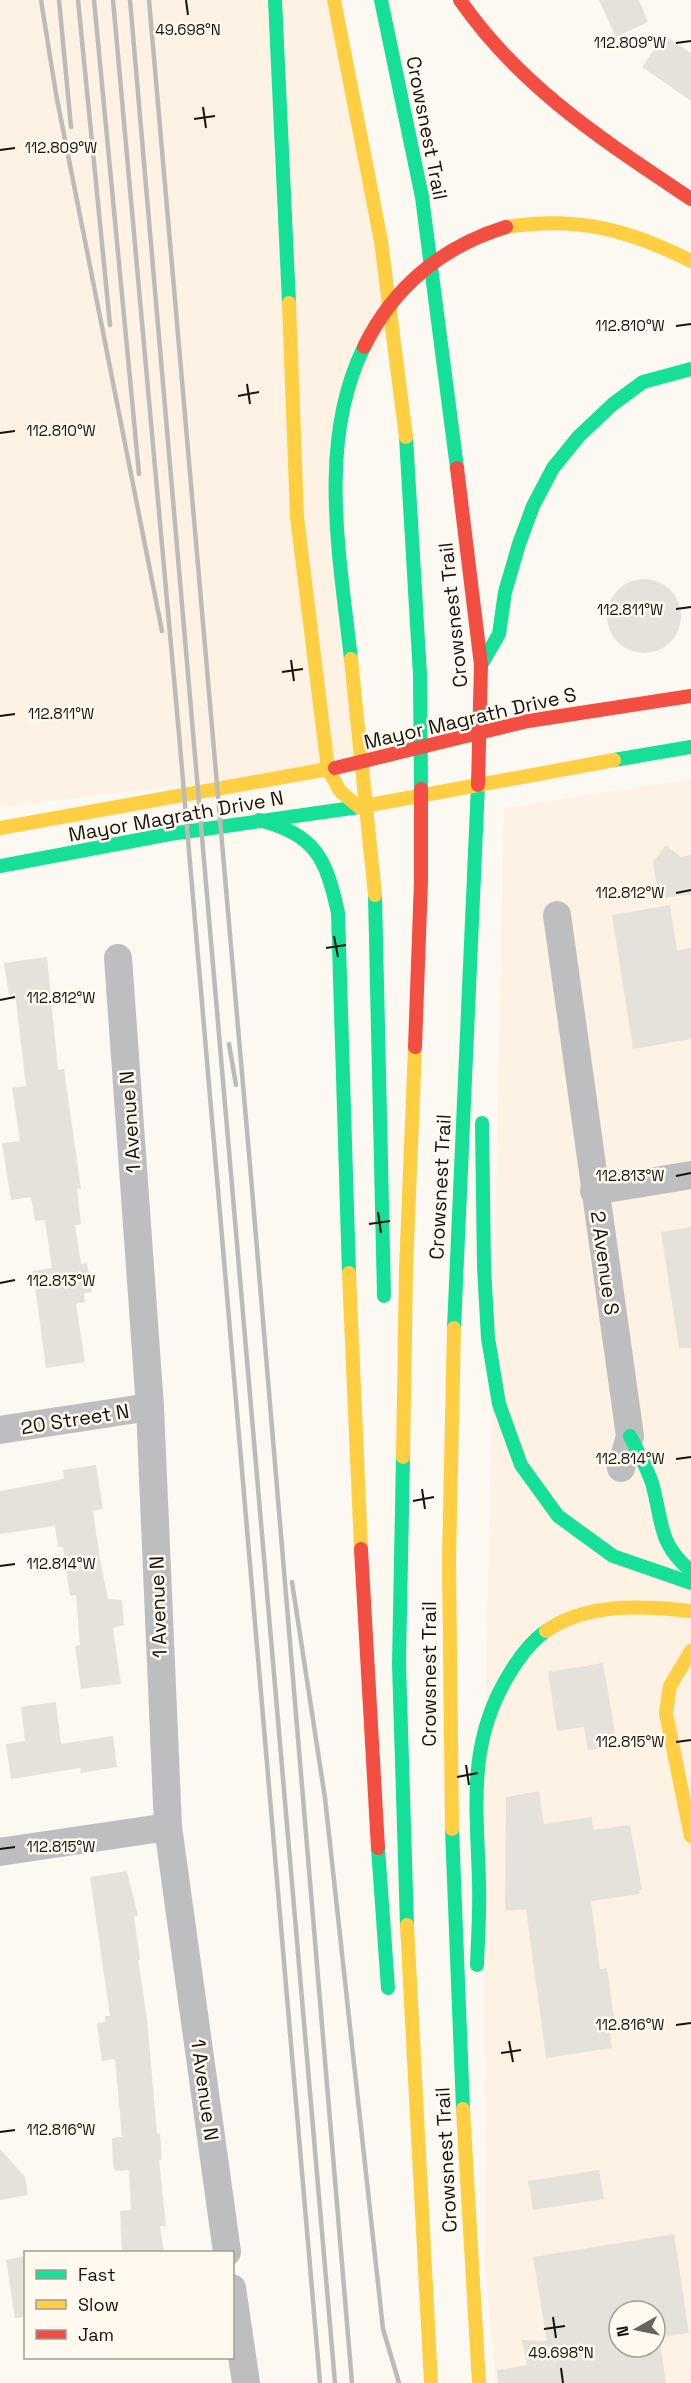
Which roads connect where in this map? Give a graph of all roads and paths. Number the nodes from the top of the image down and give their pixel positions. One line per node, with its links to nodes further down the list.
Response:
1 (275, 0): 11 (main road)
2 (334, 0): 33 (main road, Crowsnest Trail)
3 (381, 0): 8 (main road, Crowsnest Trail)
4 (460, 0): 5 (main road)
5 (691, 199)
6 (691, 261): 23 (main road)
7 (691, 369): 8 (main road)
8 (481, 665): 16 (main road, Crowsnest Trail)
9 (691, 696): 11 (main road, Mayor Magrath Drive S)
10 (691, 747): 12 (main road)
11 (328, 770): 12 (main road); 14 (main road, Mayor Magrath Drive N)
12 (359, 807): 13 (main road, Mayor Magrath Drive N)
13 (259, 820): 15 (main road, Mayor Magrath Drive N); 39 (main road)
14 (0, 828)
15 (0, 866)
16 (474, 911): 19 (main road); 44 (main road, Crowsnest Trail)
17 (557, 915): 22 (street, 2 Avenue S)
18 (118, 958): 24 (street, 1 Avenue N)
19 (480, 1075)
20 (481, 1110): 30 (main road)
21 (691, 1175): 22 (street)
22 (594, 1191): 26 (street, 2 Avenue S)
23 (384, 1315)
24 (150, 1407): 25 (street, 20 Street N); 35 (street, 1 Avenue N)
25 (0, 1430)
26 (630, 1436): 28 (street, 2 Avenue S); 29 (main road)
27 (389, 1454): 33 (main road)
28 (621, 1468)
29 (691, 1571)
30 (691, 1583)
31 (691, 1611): 38 (main road)
32 (691, 1651): 36 (main road)
33 (399, 1664): 43 (main road, Crowsnest Trail)
34 (651, 1705): 36 (street)
35 (168, 1827): 37 (street); 42 (street, 1 Avenue N)
36 (691, 1836)
37 (0, 1852)
38 (477, 1977)
39 (388, 1997)
40 (476, 2059): 44 (main road)
41 (403, 2126): 43 (main road)
42 (227, 2251)
43 (423, 2277): 47 (main road, Crowsnest Trail)
44 (471, 2282): 48 (main road, Crowsnest Trail)
45 (234, 2302): 46 (street)
46 (246, 2383)
47 (431, 2383)
48 (479, 2383)

